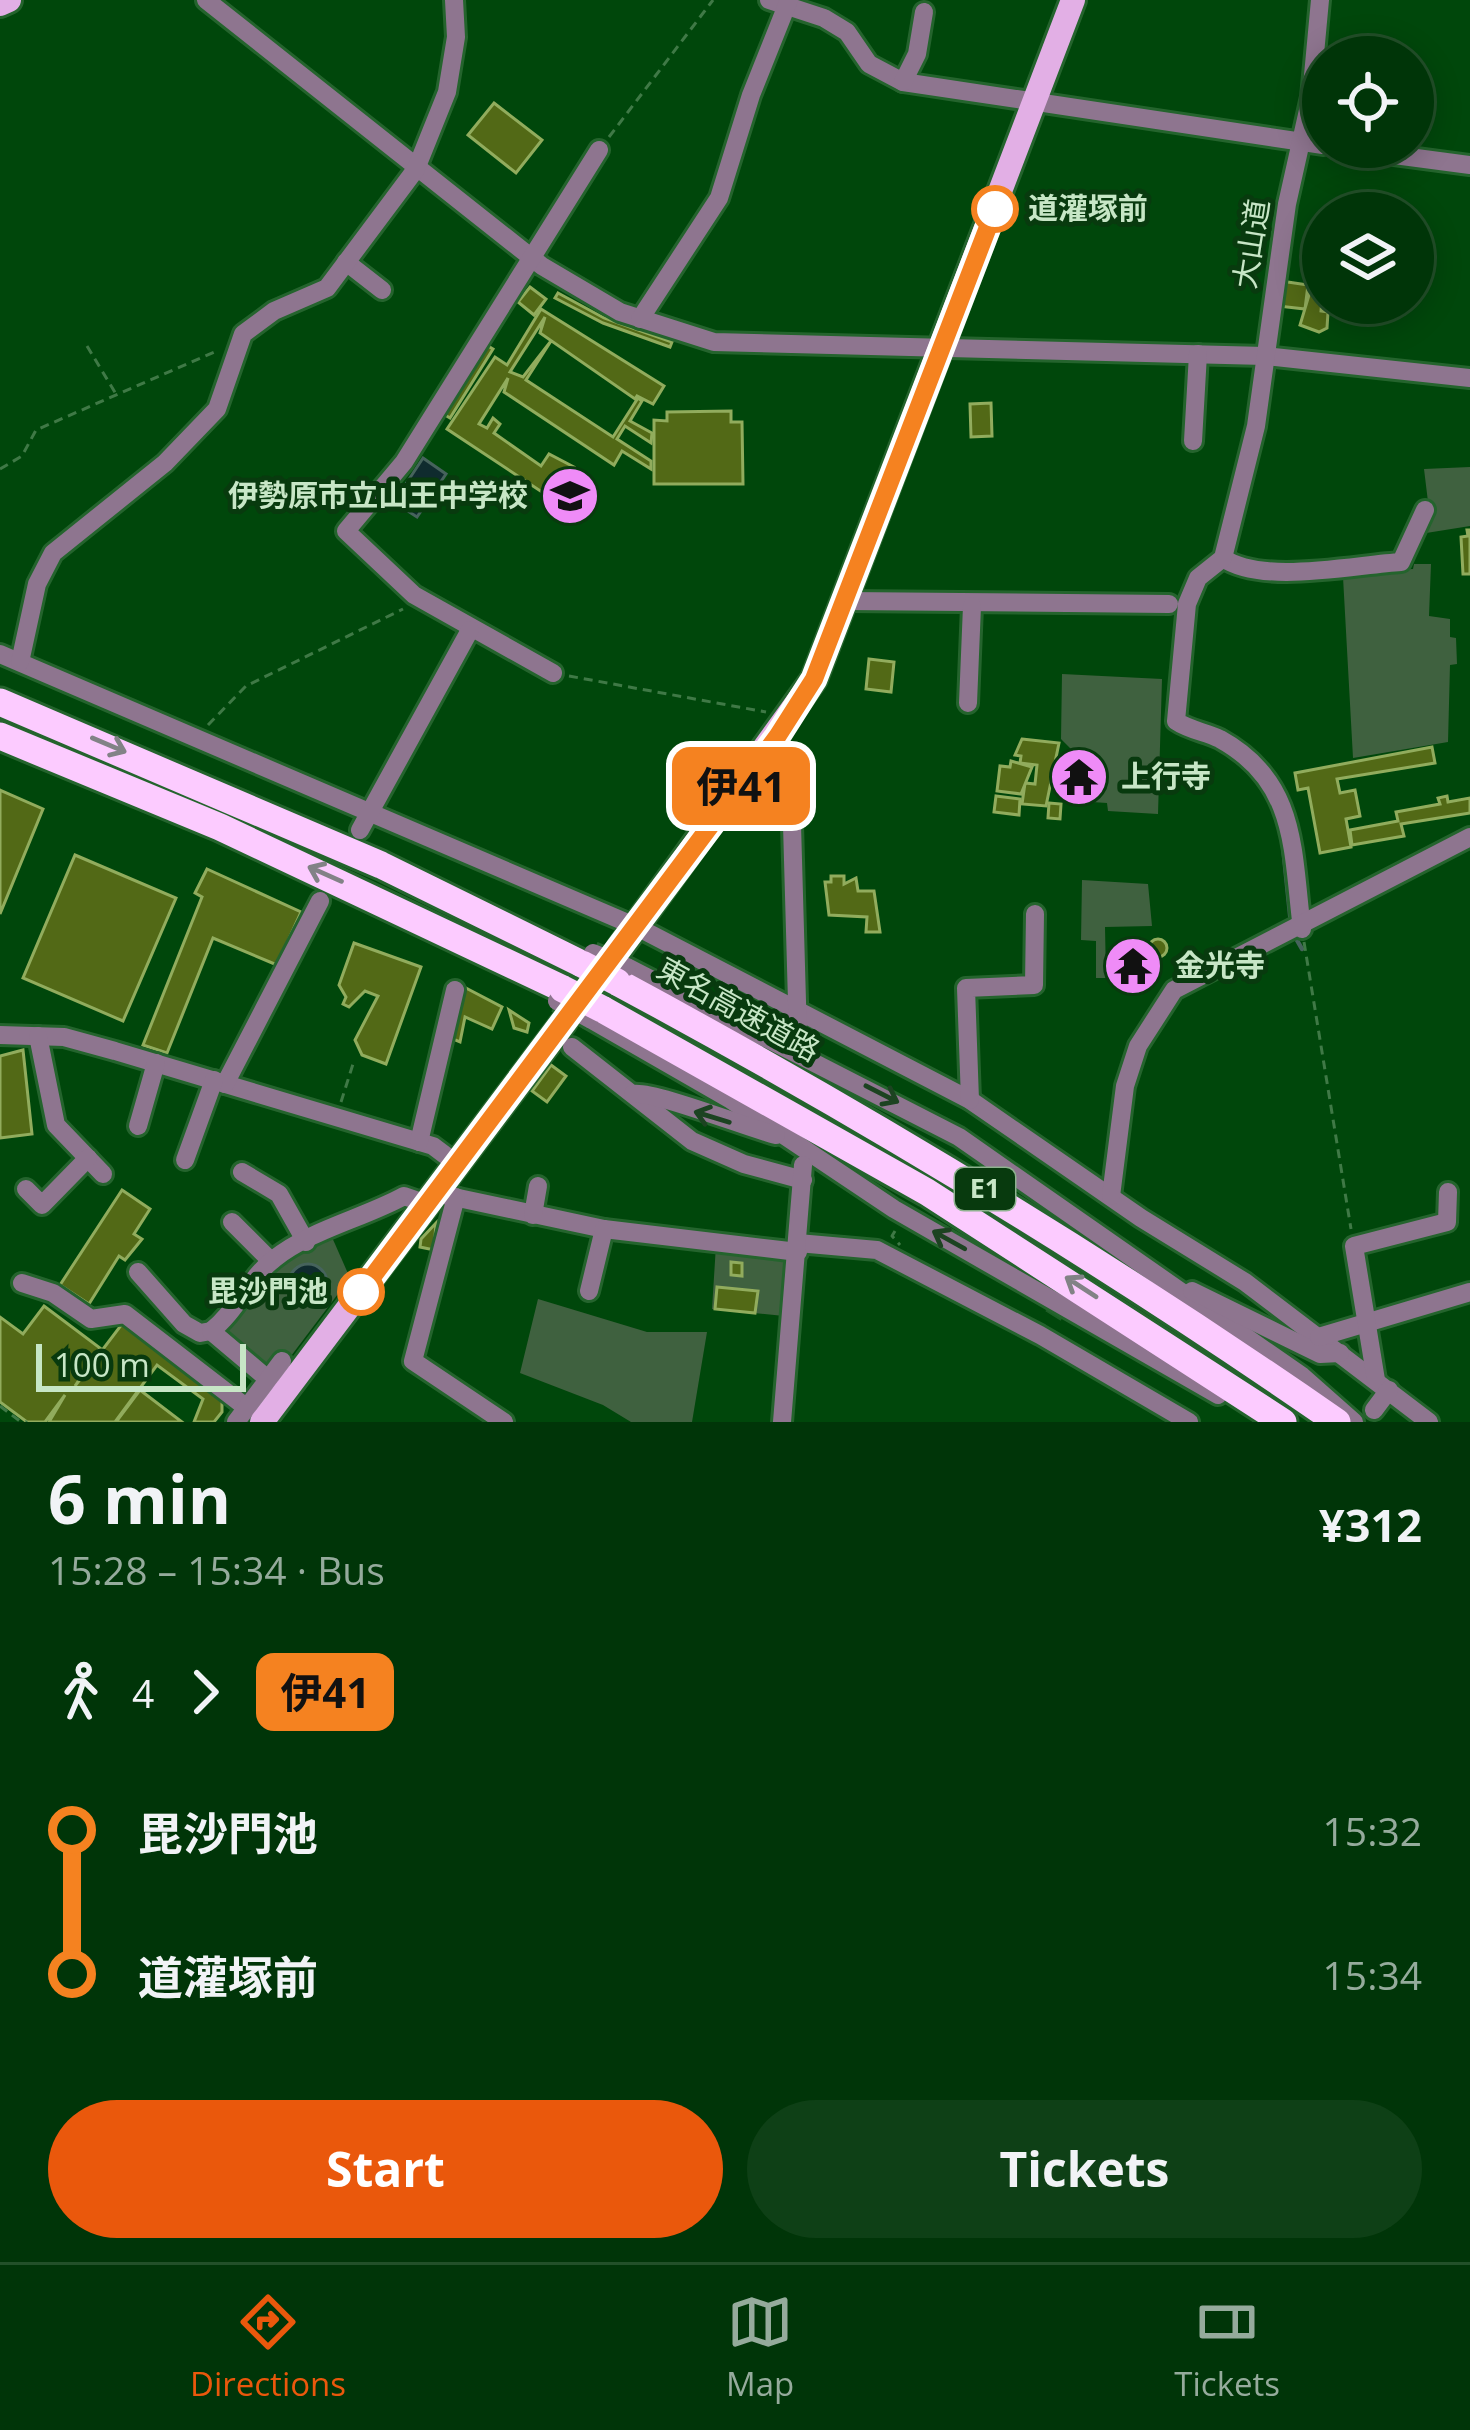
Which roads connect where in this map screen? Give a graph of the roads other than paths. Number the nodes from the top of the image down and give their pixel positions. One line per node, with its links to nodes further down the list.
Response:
1 (9, 0): 7 (main road)
2 (206, 0): 17 (street)
3 (454, 0): 17 (street)
4 (1073, 0): 11 (main road)
5 (1320, 0): 9 (street, 大山道)
6 (782, 2): 10 (street); 21 (street)
7 (0, 4)
8 (924, 12): 10 (street)
9 (1318, 36)
10 (903, 82): 11 (street)
11 (1034, 100): 12 (street); 22 (main road)
12 (1302, 142)
13 (599, 150): 18 (street)
14 (1434, 158): 15 (street)
15 (1467, 161)
16 (1303, 168): 24 (street, 大山道)
17 (416, 170): 18 (street); 19 (street)
18 (532, 259): 21 (street); 32 (street)
19 (346, 262): 20 (street); 34 (street)
20 (382, 290)
21 (640, 319): 22 (street)
22 (945, 345): 23 (street); 29 (main road)
23 (1198, 354): 24 (street); 26 (street)
24 (1265, 356): 25 (street); 28 (street, 大山道)
25 (1470, 378)
26 (1192, 441)
27 (1425, 510): 28 (street)
28 (1222, 557): 30 (street)
29 (847, 601): 31 (street); 39 (main road)
30 (1180, 604): 31 (street); 46 (street)
31 (972, 606): 37 (street)
32 (470, 630): 35 (street); 40 (street)
33 (0, 655): 34 (street)
34 (20, 662): 40 (street)
35 (553, 674)
36 (0, 702): 47 (highway, 東名高速道路 / E1, one-way to 47, bridge)
37 (968, 703)
38 (0, 736): 49 (highway, E1, one-way to 38)
39 (766, 752): 45 (main road); 50 (street)
40 (371, 808): 41 (street); 45 (street)
41 (360, 830)
42 (1470, 837): 46 (street)
43 (320, 901): 57 (street)
44 (1035, 914): 59 (street)
45 (637, 926): 47 (main road); 50 (street)
46 (1296, 932): 72 (street)
47 (621, 966): 81 (street, one-way to 81); 101 (highway, 東名高速道路 / E1)
48 (455, 990): 62 (street)
49 (561, 1004): 51 (highway, E1, bridge); 65 (main road)
50 (797, 1013): 54 (street); 59 (street)
51 (596, 1014): 61 (street); 100 (highway, E1, one-way to 51)
52 (0, 1035): 53 (street)
53 (38, 1036): 56 (street); 64 (street)
54 (798, 1037)
55 (572, 1047): 58 (street)
56 (156, 1063): 57 (street); 60 (street)
57 (219, 1082): 62 (street); 63 (street)
58 (633, 1094): 61 (street, one-way to 58); 78 (street)
59 (970, 1100): 72 (street)
60 (138, 1126)
61 (792, 1139): 99 (street, one-way to 61)
62 (419, 1142): 65 (street)
63 (192, 1150)
64 (88, 1159): 66 (street); 69 (street)
65 (457, 1164): 71 (main road)
66 (103, 1174)
67 (250, 1181): 77 (street)
68 (538, 1186): 73 (street)
69 (26, 1190)
70 (1448, 1192): 86 (street)
71 (439, 1198): 73 (street); 77 (street); 91 (main road); 96 (street)
72 (1117, 1200): 75 (street); 89 (street)
73 (532, 1215): 76 (street)
74 (232, 1222): 79 (street)
75 (1110, 1225)
76 (604, 1229): 78 (street); 83 (street)
77 (306, 1242): 79 (street)
78 (798, 1247): 88 (street); 97 (street)
79 (271, 1262): 87 (street)
80 (138, 1272): 87 (street)
81 (1160, 1278): 90 (street); 102 (street)
82 (22, 1283): 95 (street)
83 (589, 1292)
84 (1470, 1292): 86 (street)
85 (1053, 1316): 88 (street)
86 (1362, 1324): 89 (street); 93 (street)
87 (211, 1330): 92 (street)
88 (1040, 1335): 98 (street)
89 (1319, 1337): 90 (street)
90 (1340, 1353): 93 (street)
91 (293, 1364): 92 (street); 95 (main road)
92 (269, 1380): 95 (street)
93 (1383, 1385): 94 (street); 103 (street)
94 (1374, 1410)
95 (248, 1417)
96 (504, 1422)
97 (782, 1422)
98 (1189, 1422)
99 (1270, 1422)
100 (1283, 1422)
101 (1337, 1422)
102 (1354, 1422)
103 (1429, 1422)

